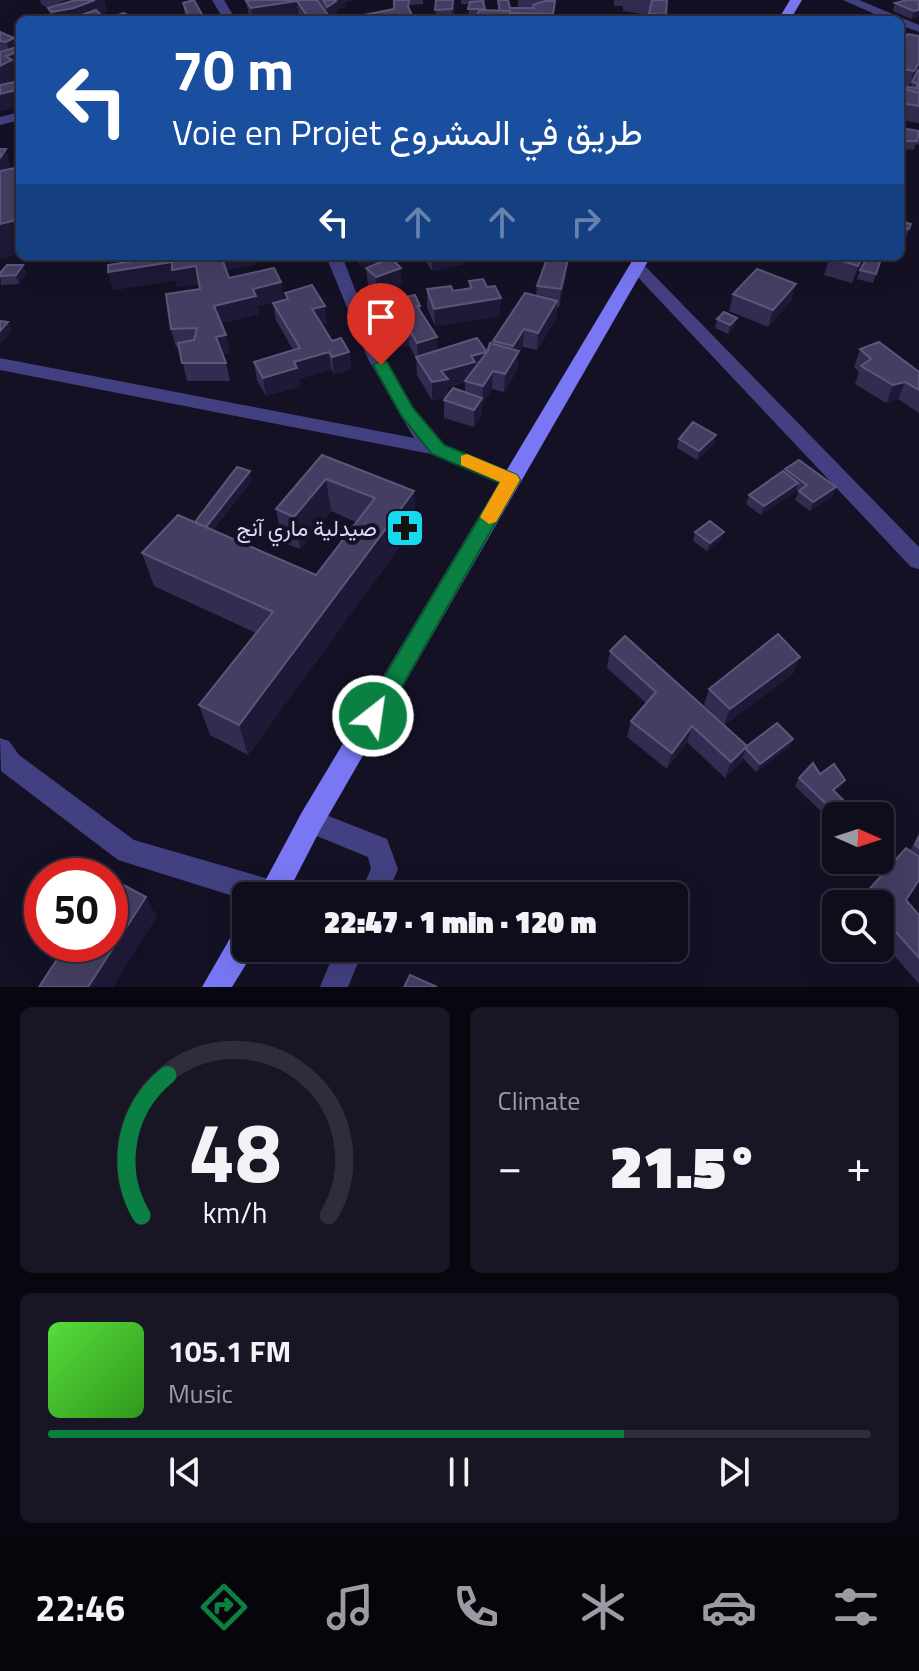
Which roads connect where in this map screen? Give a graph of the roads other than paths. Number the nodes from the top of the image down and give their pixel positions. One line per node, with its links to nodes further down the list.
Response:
1 (849, 0): 2 (street)
2 (889, 16)
3 (336, 260): 6 (street)
4 (640, 261): 7 (main road); 8 (street)
5 (0, 364): 6 (street)
6 (438, 449): 7 (street)
7 (511, 480): 10 (main road)
8 (919, 561)
9 (0, 749): 13 (street)
10 (311, 821): 11 (main road); 12 (street)
11 (279, 882)
12 (379, 882)
13 (232, 883)
14 (232, 961): 16 (main road)
15 (344, 962): 17 (street)
16 (216, 987)
17 (334, 987)

